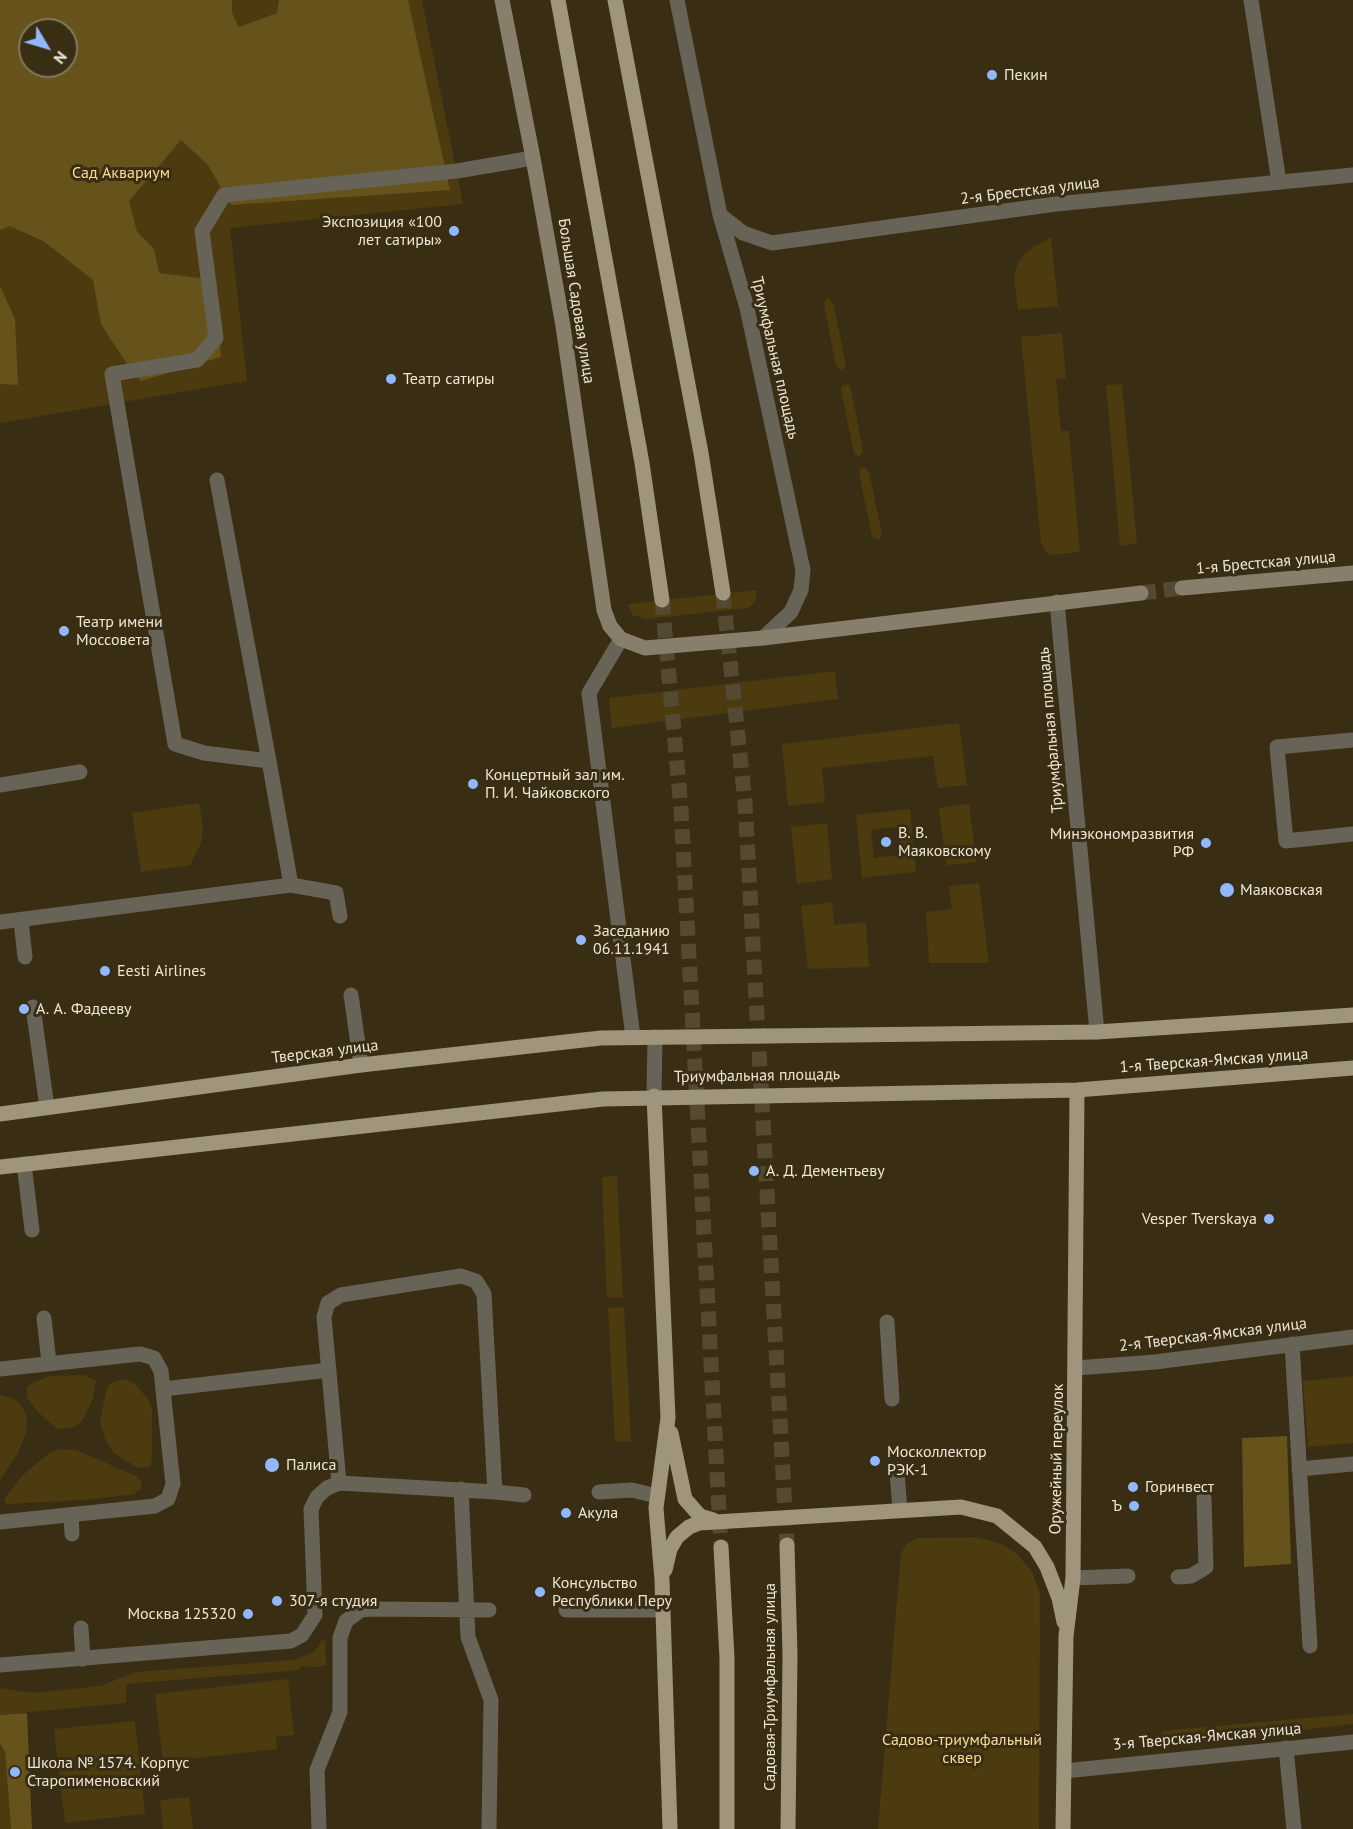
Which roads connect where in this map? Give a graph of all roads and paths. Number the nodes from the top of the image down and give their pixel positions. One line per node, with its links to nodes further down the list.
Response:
1 (502, 0): 6 (main road, Большая Садовая улица)
2 (558, 0): 15 (main road)
3 (615, 0): 14 (main road)
4 (677, 0): 9 (street, Триумфальная площадь)
5 (1251, 0): 8 (street)
6 (533, 158): 18 (main road, Большая Садовая улица); 20 (street)
7 (1353, 175): 8 (street, 2-я Брестская улица)
8 (1279, 182): 9 (street, 2-я Брестская улица)
9 (720, 216): 17 (street, Триумфальная площадь)
10 (217, 480): 20 (street)
11 (1353, 573): 12 (main road, 1-я Брестская улица)
12 (1182, 588)
13 (1141, 593): 16 (main road)
14 (723, 594)
15 (662, 600)
16 (1057, 602): 17 (main road); 32 (street, Триумфальная площадь)
17 (763, 638): 18 (main road)
18 (621, 639): 33 (street)
19 (1353, 740): 23 (street)
20 (269, 761): 24 (street)
21 (80, 772): 22 (street)
22 (0, 785)
23 (1353, 834)
24 (291, 885): 25 (street); 26 (street)
25 (340, 916)
26 (21, 921): 27 (street); 28 (street)
27 (0, 922)
28 (25, 957)
29 (351, 995): 35 (street)
30 (33, 1007): 39 (street)
31 (1353, 1016): 32 (main road)
32 (1098, 1032): 34 (main road)
33 (633, 1037): 34 (main road, Тверская улица); 35 (main road, Тверская улица)
34 (655, 1037): 38 (street)
35 (361, 1065): 39 (main road, Тверская улица)
36 (1353, 1068): 37 (main road, 1-я Тверская-Ямская улица)
37 (1077, 1089): 38 (main road, Триумфальная площадь); 49 (main road, Оружейный переулок)
38 (654, 1096): 41 (main road); 54 (main road)
39 (47, 1107): 40 (main road, Тверская улица)
40 (0, 1114)
41 (24, 1164): 42 (main road); 43 (street)
42 (0, 1167)
43 (32, 1230)
44 (44, 1318): 48 (street)
45 (887, 1322): 53 (street)
46 (1353, 1337): 47 (street, 2-я Тверская-Ямская улица)
47 (1292, 1344): 49 (street, 2-я Тверская-Ямская улица); 56 (street)
48 (49, 1363): 50 (street); 52 (street)
49 (1076, 1368): 74 (main road, Оружейный переулок)
50 (0, 1369)
51 (329, 1370): 52 (street); 58 (street); 60 (street)
52 (163, 1389): 66 (street)
53 (892, 1399)
54 (668, 1418): 63 (main road); 67 (main road)
55 (1353, 1464): 56 (street)
56 (1299, 1469): 82 (street)
57 (897, 1473): 65 (street)
58 (339, 1483): 59 (street); 83 (street)
59 (461, 1489): 60 (street); 76 (street)
60 (495, 1492): 62 (street)
61 (598, 1492): 63 (street)
62 (524, 1495)
63 (657, 1496): 75 (main road)
64 (1204, 1498): 73 (street)
65 (900, 1510): 67 (main road); 81 (main road)
66 (70, 1515): 68 (street); 69 (street)
67 (712, 1520): 75 (main road)
68 (0, 1522)
69 (72, 1534)
70 (787, 1545): 92 (main road, Садовая-Триумфальная улица)
71 (721, 1547): 91 (main road)
72 (1128, 1576): 74 (street)
73 (1178, 1577)
74 (1073, 1578): 81 (main road, Оружейный переулок)
75 (662, 1580): 79 (main road)
76 (467, 1610): 77 (street); 88 (street); 89 (street)
77 (489, 1610)
78 (566, 1610): 79 (street)
79 (663, 1610): 90 (main road)
80 (81, 1628): 83 (street)
81 (1066, 1636): 87 (main road, Оружейный переулок)
82 (1310, 1646)
83 (83, 1659): 84 (street)
84 (0, 1665)
85 (1353, 1742): 86 (street, 3-я Тверская-Ямская улица)
86 (1286, 1748): 87 (street, 3-я Тверская-Ямская улица); 94 (street)
87 (1064, 1771): 93 (main road, Оружейный переулок)
88 (319, 1829)
89 (489, 1829)
90 (670, 1829)
91 (727, 1829)
92 (788, 1829)
93 (1063, 1829)
94 (1294, 1829)

